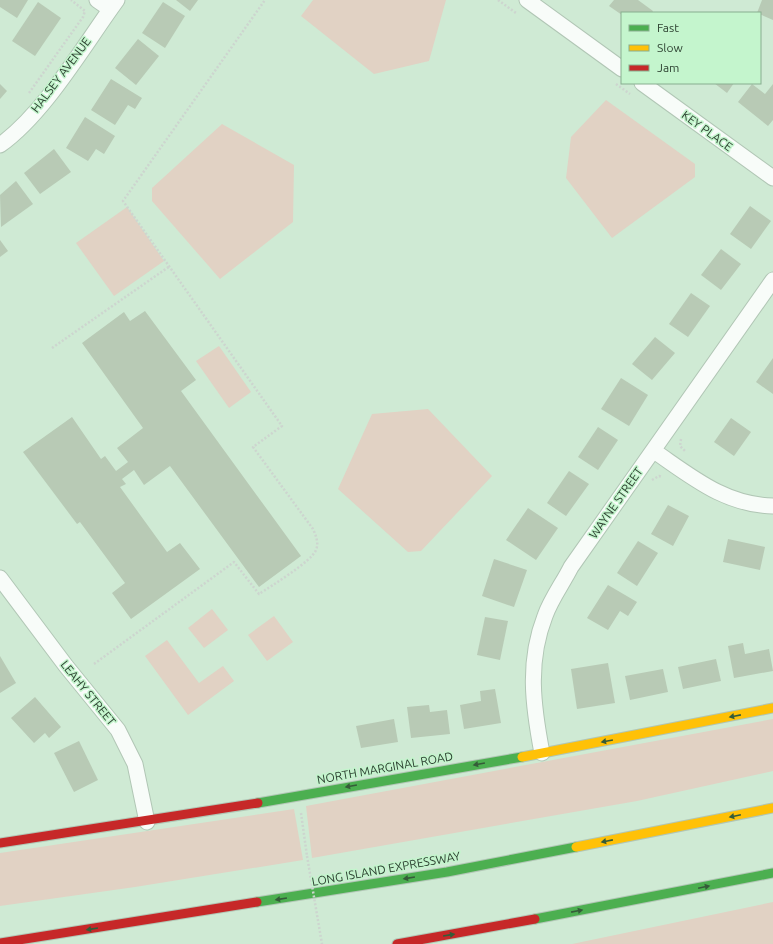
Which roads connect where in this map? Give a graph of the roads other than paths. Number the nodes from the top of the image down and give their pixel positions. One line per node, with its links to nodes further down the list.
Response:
1 (97, 0): 3 (street)
2 (527, 0): 4 (street)
3 (113, 5): 6 (street, HALSEY AVENUE)
4 (621, 68)
5 (643, 84): 7 (street, KEY PLACE)
6 (0, 145)
7 (773, 178)
8 (773, 280): 9 (street, WAYNE STREET)
9 (654, 451): 10 (street); 13 (street, WAYNE STREET)
10 (773, 506)
11 (0, 578): 15 (street, LEAHY STREET)
12 (773, 708): 13 (main road, NORTH MARGINAL ROAD, one-way to 13)
13 (542, 753): 15 (main road, NORTH MARGINAL ROAD, one-way to 15)
14 (773, 808): 18 (main road, LONG ISLAND EXPRESSWAY, one-way to 18)
15 (147, 822): 17 (main road, NORTH MARGINAL ROAD)
16 (641, 824): 18 (main road)
17 (0, 843)
18 (447, 872): 20 (main road, LONG ISLAND EXPRESSWAY, one-way to 20)
19 (773, 872): 23 (main road, one-way to 19)
20 (228, 908): 21 (main road); 22 (main road, LONG ISLAND EXPRESSWAY, one-way to 22)
21 (63, 923)
22 (0, 943)
23 (397, 944)

